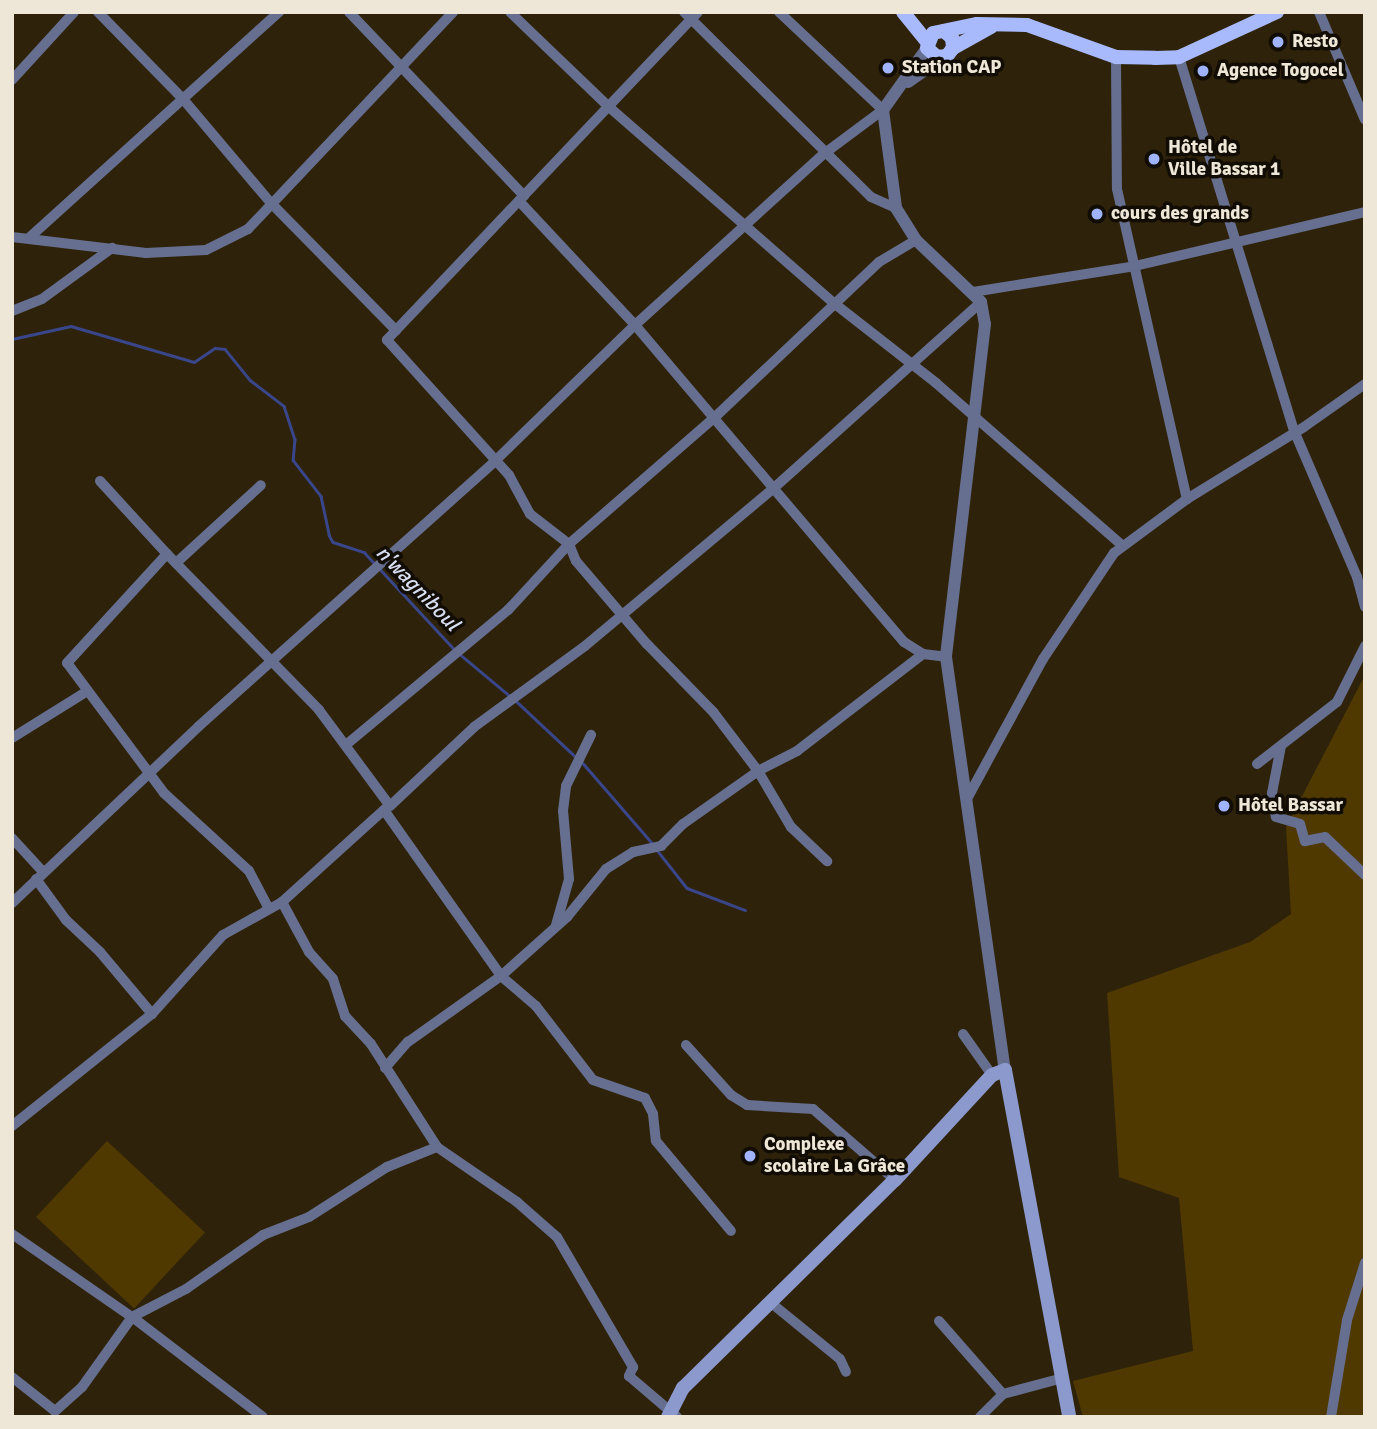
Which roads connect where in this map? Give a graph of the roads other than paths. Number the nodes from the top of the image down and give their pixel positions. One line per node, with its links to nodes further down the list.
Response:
1 (75, 12): 20 (street)
2 (98, 12): 22 (street)
3 (279, 12): 22 (street)
4 (349, 12): 19 (street)
5 (453, 12): 19 (street)
6 (510, 12): 23 (street)
7 (779, 12): 24 (street)
8 (904, 12): 15 (main road)
9 (911, 12): 14 (main road)
10 (1277, 12): 18 (main road)
11 (1320, 12): 25 (street)
12 (691, 15): 23 (street); 26 (street)
13 (996, 25): 14 (main road); 16 (main road); 17 (main road)
14 (941, 31): 15 (main road); 16 (main road)
15 (927, 45): 16 (main road); 21 (street)
16 (948, 53): 21 (street)
17 (1116, 57): 18 (main road); 37 (street)
18 (1179, 57): 35 (street)
19 (402, 66): 27 (street); 28 (street)
20 (12, 80)
21 (899, 88): 24 (street)
22 (183, 99): 28 (street); 33 (street)
23 (609, 107): 27 (street); 31 (street)
24 (883, 110): 26 (street); 29 (street)
25 (1365, 120)
26 (825, 153): 29 (street); 31 (street)
27 (521, 199): 41 (street); 42 (street)
28 (270, 202): 36 (street); 42 (street)
29 (896, 208): 34 (street)
30 (1365, 212): 35 (street)
31 (747, 226): 39 (street); 41 (street)
32 (12, 237): 33 (street)
33 (30, 237): 36 (street)
34 (916, 240): 38 (street); 39 (street)
35 (1234, 245): 37 (street); 47 (street)
36 (112, 248): 40 (street)
37 (1136, 266): 38 (street); 52 (street)
38 (977, 297): 43 (street); 46 (street)
39 (835, 304): 43 (street); 45 (street)
40 (12, 311)
41 (635, 325): 45 (street); 48 (street)
42 (396, 330): 48 (street)
43 (913, 364): 46 (street); 51 (street)
44 (1365, 384): 47 (street)
45 (715, 418): 51 (street); 53 (street)
46 (977, 418): 54 (street); 62 (street)
47 (1294, 433): 52 (street); 57 (street)
48 (496, 460): 53 (street); 63 (street)
49 (100, 481): 55 (street)
50 (261, 485): 56 (street)
51 (775, 487): 59 (street); 61 (street)
52 (1187, 499): 54 (street)
53 (569, 544): 59 (street); 67 (street)
54 (1123, 546): 72 (street)
55 (167, 554): 56 (street); 64 (street)
56 (176, 563): 63 (street)
57 (1361, 575): 58 (street)
58 (1365, 607)
59 (622, 615): 70 (street); 73 (street)
60 (1365, 646): 68 (street)
61 (923, 654): 62 (street); 70 (street)
62 (946, 657): 72 (street)
63 (273, 663): 67 (street); 71 (street)
64 (86, 692): 66 (street); 71 (street)
65 (592, 735): 81 (street)
66 (12, 738)
67 (346, 744): 73 (street)
68 (1280, 746): 69 (street); 76 (street)
69 (1257, 764)
70 (758, 771): 75 (street); 81 (street)
71 (152, 772): 77 (street); 80 (street)
72 (968, 797): 87 (street)
73 (387, 808): 78 (street); 82 (street)
74 (12, 838): 77 (street)
75 (827, 861)
76 (1365, 875)
77 (40, 876): 79 (street); 83 (street)
78 (282, 902): 80 (street); 86 (street)
79 (12, 903)
80 (268, 907): 83 (street)
81 (554, 928): 82 (street)
82 (501, 976): 86 (street); 91 (street)
83 (152, 1014): 88 (street)
84 (963, 1034): 87 (street)
85 (686, 1045): 90 (street)
86 (385, 1068): 89 (street)
87 (999, 1072): 90 (main road); 99 (main road)
88 (12, 1126)
89 (437, 1147): 95 (street); 101 (street)
90 (895, 1180): 94 (main road)
91 (731, 1231)
92 (12, 1234): 95 (street)
93 (1365, 1263): 105 (street)
94 (770, 1302): 97 (street); 101 (main road)
95 (132, 1317): 98 (street); 102 (street)
96 (939, 1321): 100 (street)
97 (846, 1372)
98 (12, 1377)
99 (1059, 1379): 100 (street); 104 (main road)
100 (1003, 1394): 103 (street)
101 (671, 1415)
102 (263, 1417)
103 (980, 1417)
104 (1069, 1417)
105 (1331, 1417)

